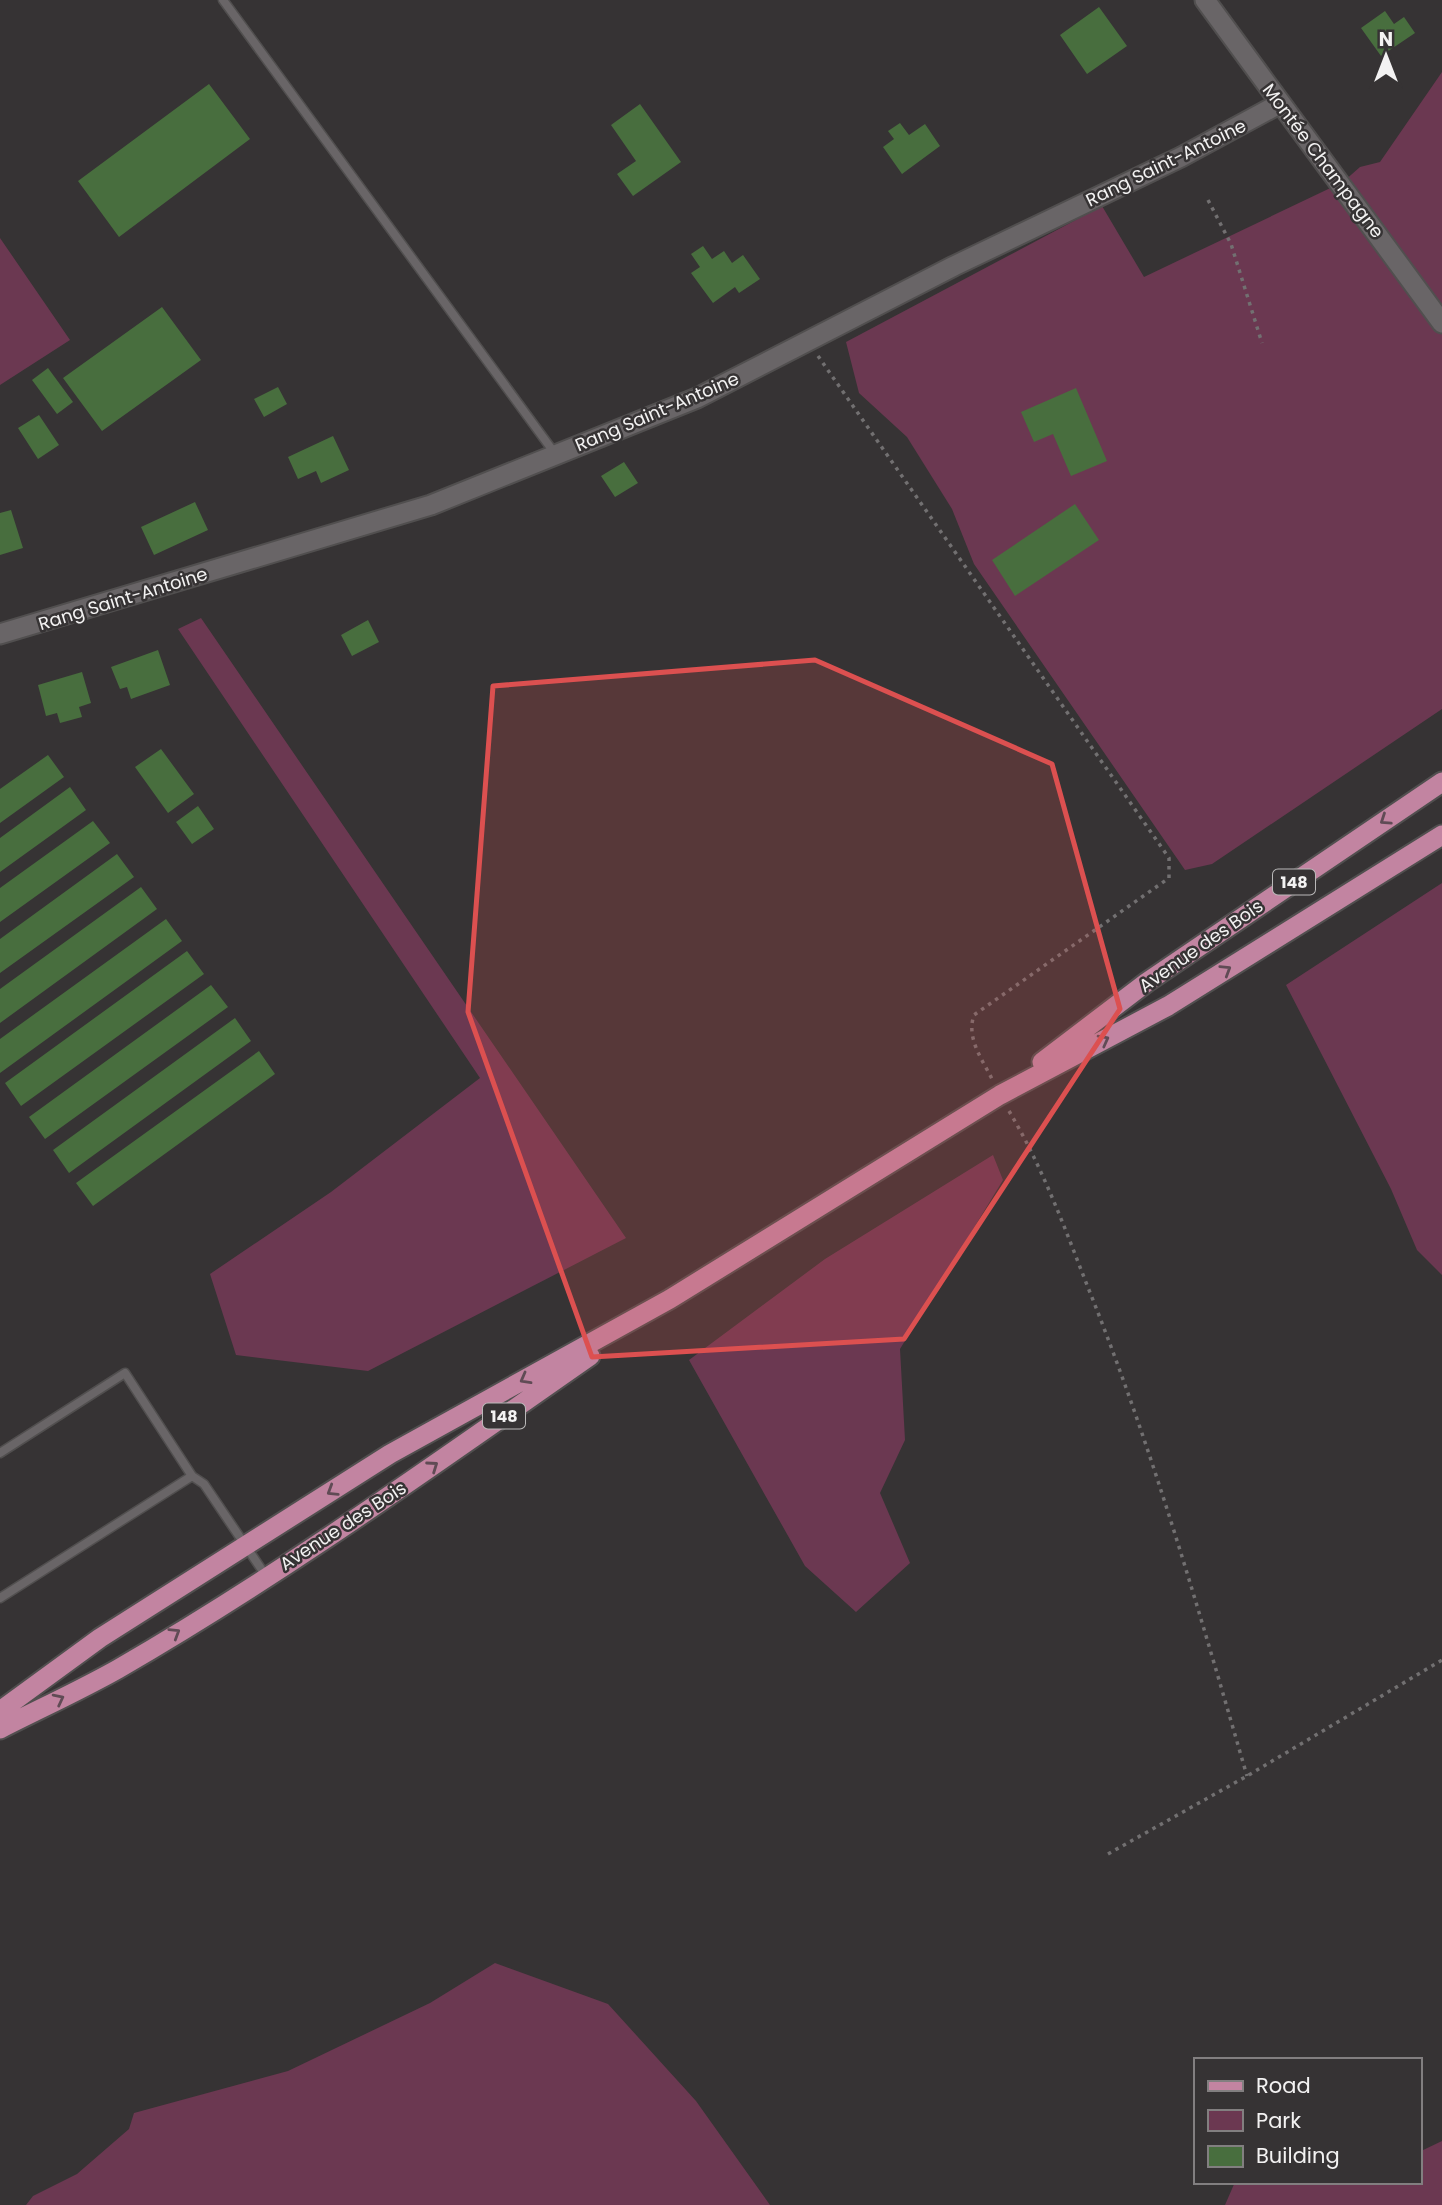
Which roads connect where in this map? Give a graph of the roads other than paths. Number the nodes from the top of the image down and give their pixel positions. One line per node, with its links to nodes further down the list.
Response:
1 (223, 0): 5 (lane)
2 (1205, 0): 3 (street, Montée Champagne)
3 (1279, 104): 4 (street, Montée Champagne); 5 (street, Rang Saint-Antoine)
4 (1442, 323)
5 (556, 455): 6 (street, Rang Saint-Antoine)
6 (0, 634)
7 (1442, 782): 9 (main road, Avenue des Bois / 148, one-way to 9)
8 (1442, 835): 9 (main road, Avenue des Bois / 148, one-way to 8)
9 (1000, 1095): 10 (main road, Avenue des Bois / 148)
10 (670, 1299): 13 (main road, Avenue des Bois / 148, one-way to 13); 14 (main road, Avenue des Bois / 148, one-way to 10)
11 (0, 1452): 12 (lane)
12 (192, 1476): 13 (lane); 15 (lane)
13 (246, 1546): 14 (lane); 16 (main road, Avenue des Bois / 148)
14 (266, 1576): 17 (main road, Avenue des Bois / 148, one-way to 14)
15 (0, 1598)
16 (0, 1711)
17 (0, 1730)

